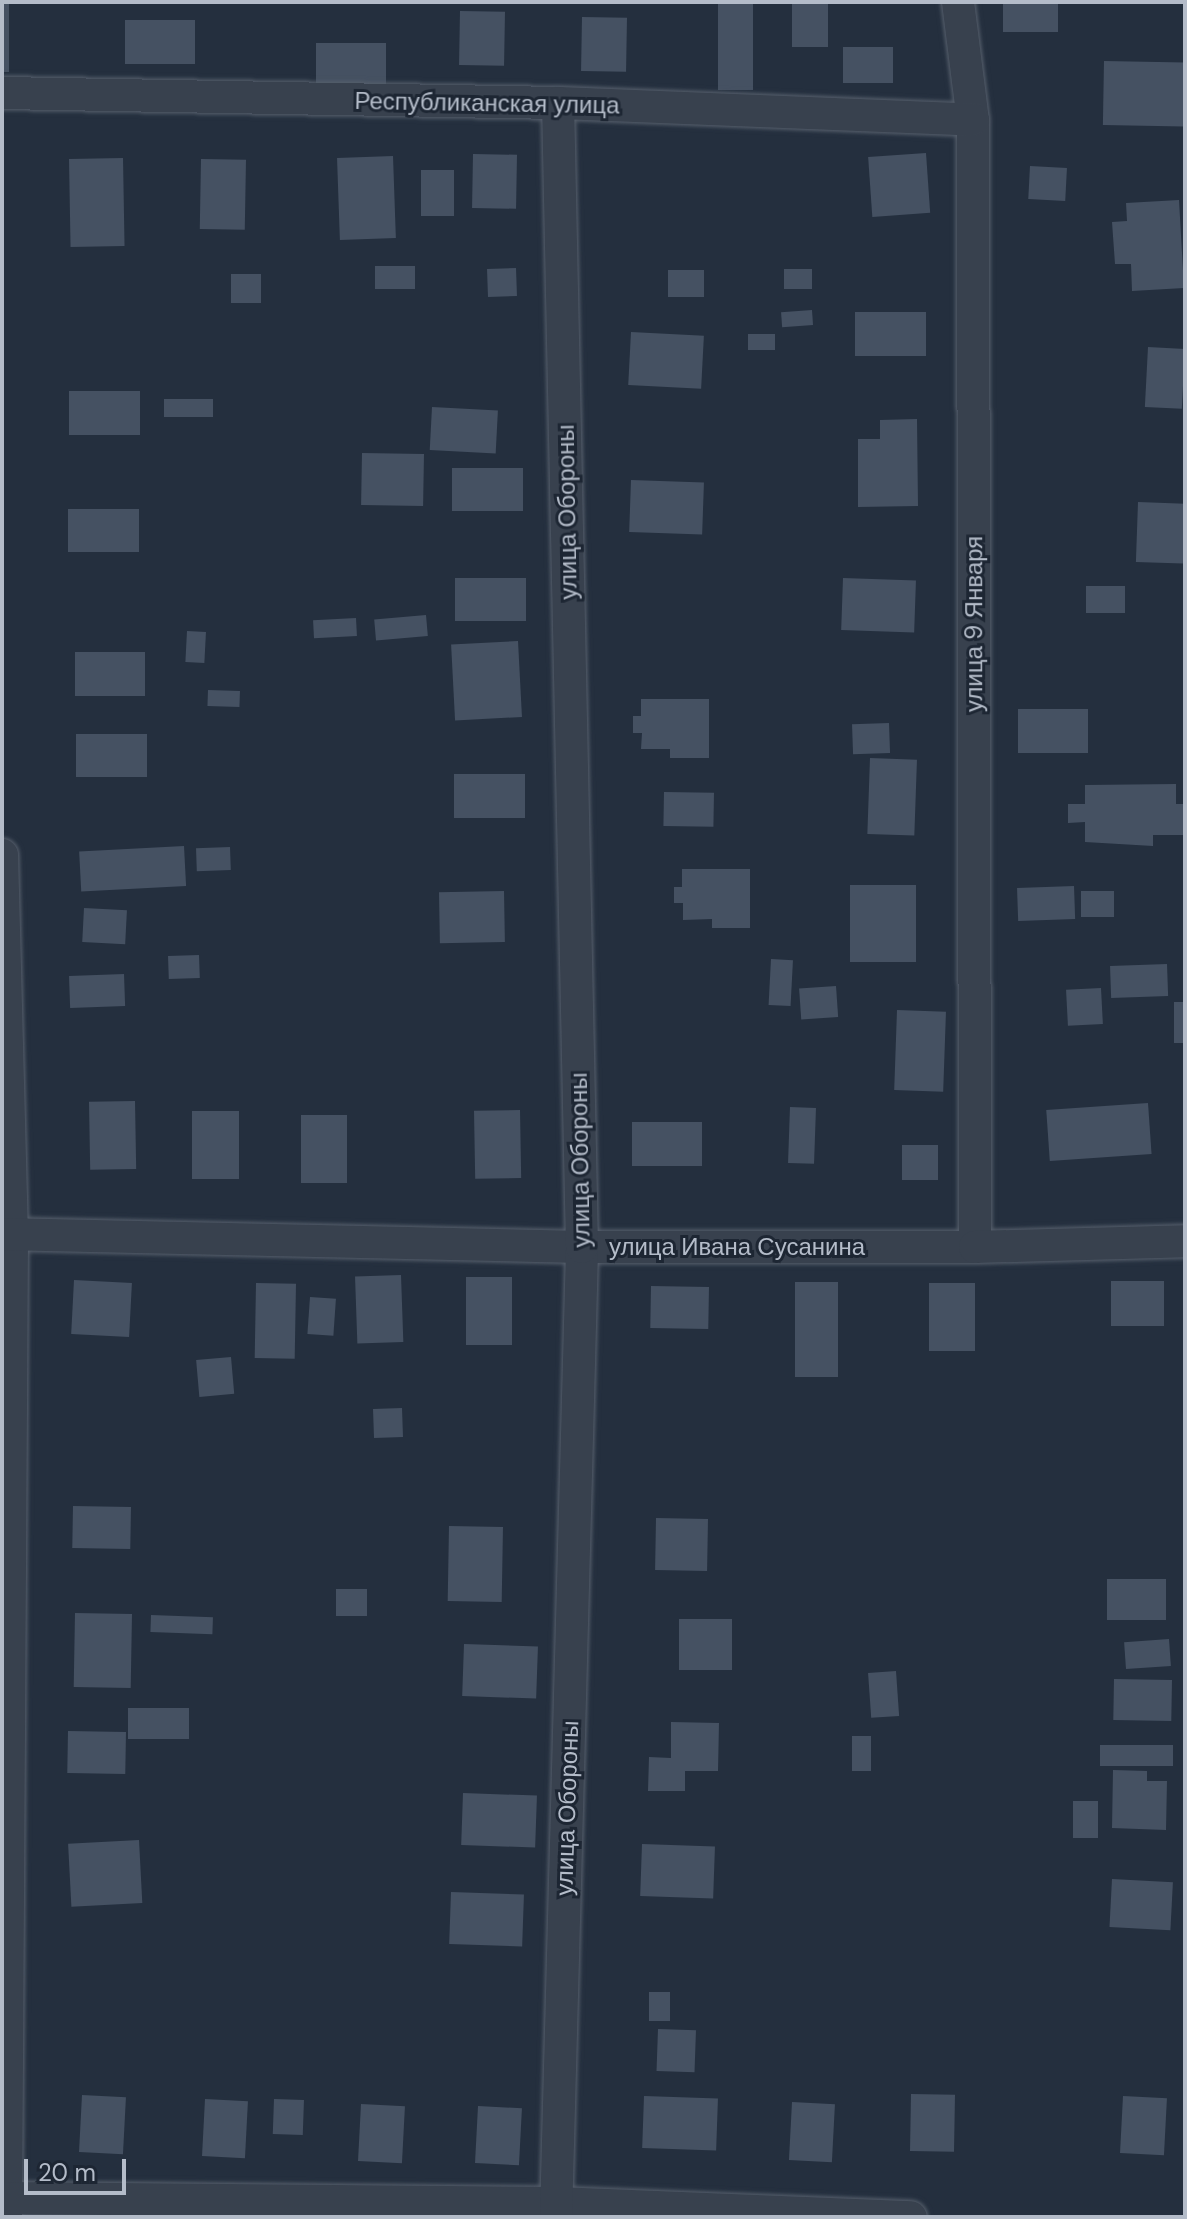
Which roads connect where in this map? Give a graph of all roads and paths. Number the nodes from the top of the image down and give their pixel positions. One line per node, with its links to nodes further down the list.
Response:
1 (958, 2): 4 (street, улица 9 Января)
2 (2, 93): 3 (street, Республиканская улица)
3 (558, 103): 4 (street, Республиканская улица); 8 (street, улица Обороны)
4 (973, 120): 9 (street, улица 9 Января)
5 (2, 855): 6 (street)
6 (7, 1234): 8 (street, улица Ивана Сусанина); 10 (street)
7 (1185, 1241): 9 (street, улица Ивана Сусанина)
8 (582, 1247): 9 (street, улица Ивана Сусанина); 11 (street, улица Обороны)
9 (975, 1247)
10 (4, 2204): 11 (street)
11 (556, 2210): 12 (street)
12 (911, 2217)

